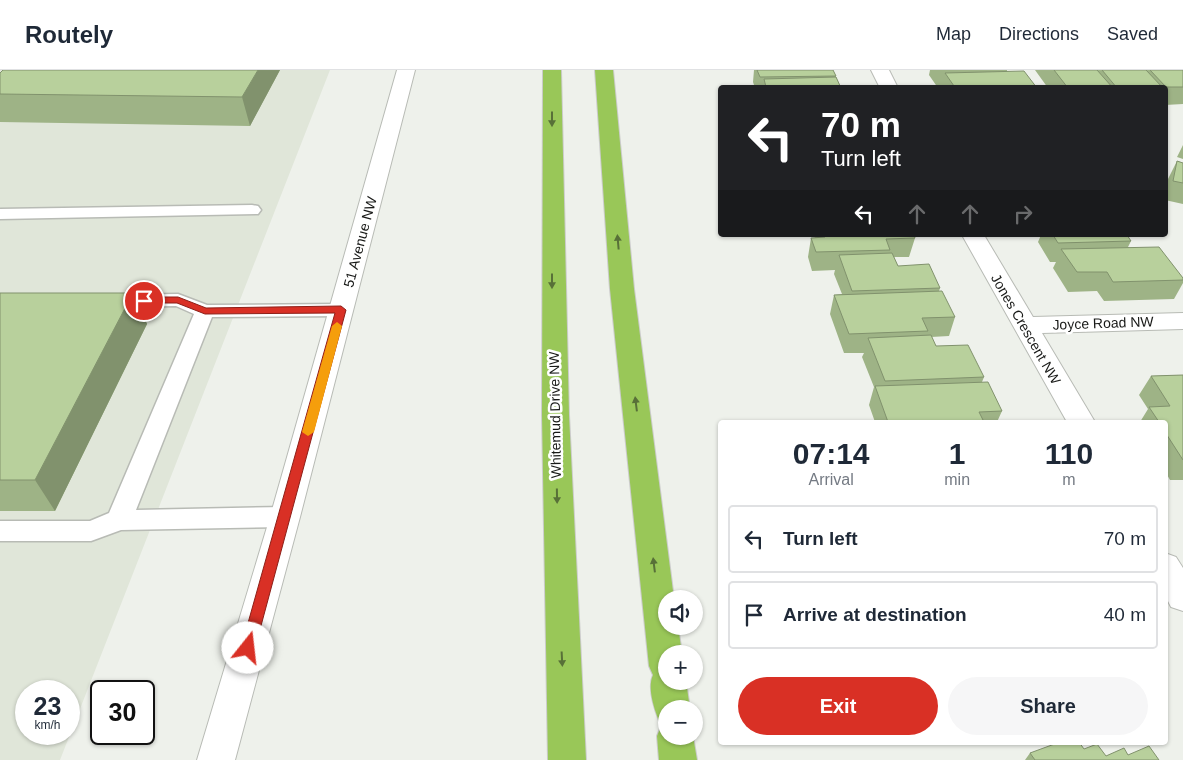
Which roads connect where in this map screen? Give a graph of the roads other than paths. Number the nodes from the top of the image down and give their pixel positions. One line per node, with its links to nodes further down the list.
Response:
1 (406, 70): 10 (street, 51 Avenue NW)
2 (552, 70): 23 (highway, Whitemud Drive NW, one-way to 23)
3 (604, 70): 20 (highway, one-way to 3)
4 (880, 70): 5 (street)
5 (888, 85)
6 (252, 210): 7 (lane)
7 (0, 214)
8 (974, 237): 13 (street, Jones Crescent NW)
9 (84, 302): 11 (lane)
10 (341, 310): 11 (lane); 15 (street, 51 Avenue NW)
11 (205, 311): 16 (lane)
12 (1183, 321): 13 (street, Joyce Road NW)
13 (1024, 326): 14 (street, Jones Crescent NW)
14 (1080, 420)
15 (285, 517): 16 (lane); 22 (street, 51 Avenue NW)
16 (119, 520): 17 (lane)
17 (0, 530)
18 (1168, 571): 19 (street)
19 (1183, 597)
20 (664, 645)
21 (676, 745): 24 (highway)
22 (216, 760)
23 (566, 760)
24 (678, 760)

